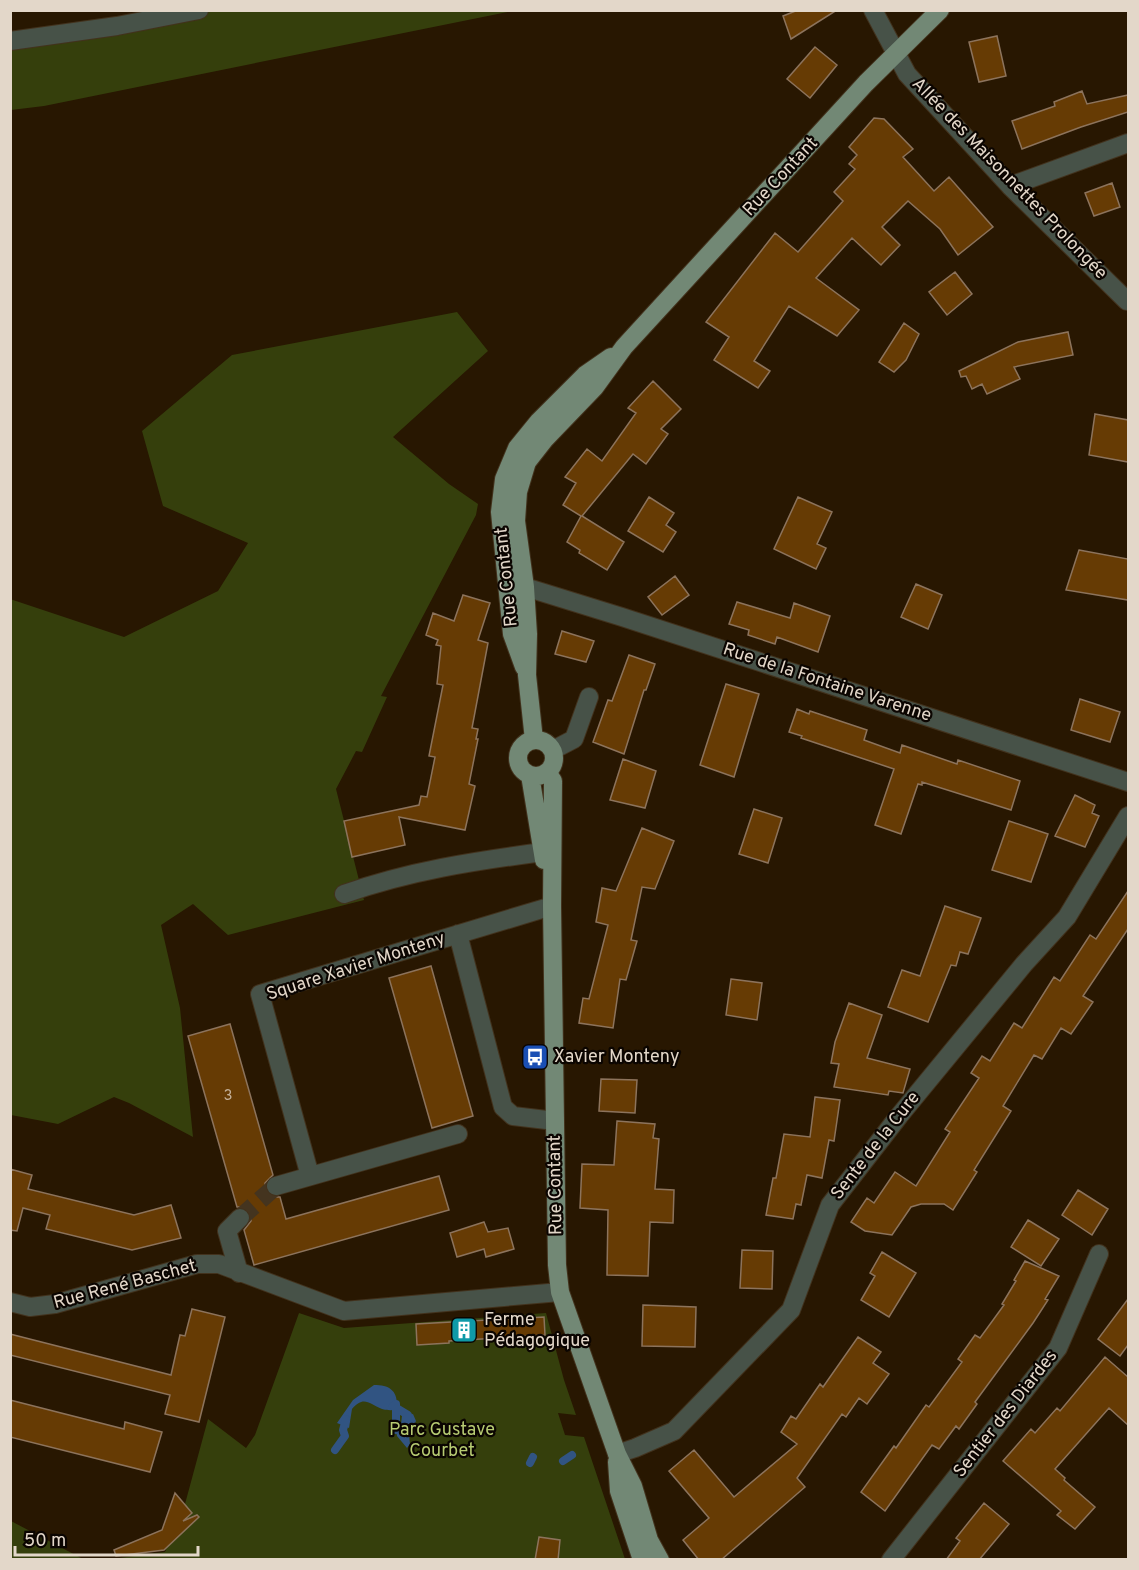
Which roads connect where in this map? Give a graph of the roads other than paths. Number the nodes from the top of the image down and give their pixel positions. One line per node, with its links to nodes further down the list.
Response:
1 (199, 10): 4 (street)
2 (873, 10): 5 (street, Allée des Maisonnettes Prolongée)
3 (940, 10): 5 (main road, Rue Contant)
4 (10, 41)
5 (895, 54): 7 (street, Allée des Maisonnettes Prolongée); 9 (main road, Rue Contant)
6 (1128, 143): 7 (street)
7 (1010, 186): 8 (street, Allée des Maisonnettes Prolongée)
8 (1127, 301)
9 (624, 347): 10 (main road, Rue Contant); 11 (main road, Rue Contant)
10 (525, 587): 11 (main road, Rue Contant); 16 (street, Rue de la Fontaine Varenne)
11 (527, 675): 13 (main road, Rue Contant)
12 (588, 697): 14 (street)
13 (534, 740): 14 (main road); 15 (main road)
14 (553, 750): 15 (main road)
15 (538, 774): 18 (main road, Rue Contant); 20 (main road, Rue Contant)
16 (1128, 782)
17 (1128, 816): 31 (street, Sente de la Cure)
18 (543, 852): 19 (street); 20 (main road, Rue Contant)
19 (344, 894)
20 (552, 906): 21 (street, Square Xavier Monteny); 22 (main road, Rue Contant)
21 (458, 934): 22 (street, Rue Contant); 24 (street, Square Xavier Monteny)
22 (555, 1122): 29 (main road, Rue Contant)
23 (458, 1134): 24 (street)
24 (310, 1176): 25 (street)
25 (276, 1186)
26 (240, 1218): 28 (street)
27 (1099, 1254): 34 (street, Sentier des Diardes)
28 (239, 1273): 29 (street, Rue René Baschet); 30 (street, Rue René Baschet)
29 (560, 1292): 31 (main road, Rue Contant)
30 (10, 1302)
31 (617, 1454): 32 (main road, Rue Contant); 33 (main road, Rue Contant)
32 (642, 1560)
33 (660, 1560)
34 (891, 1560)

